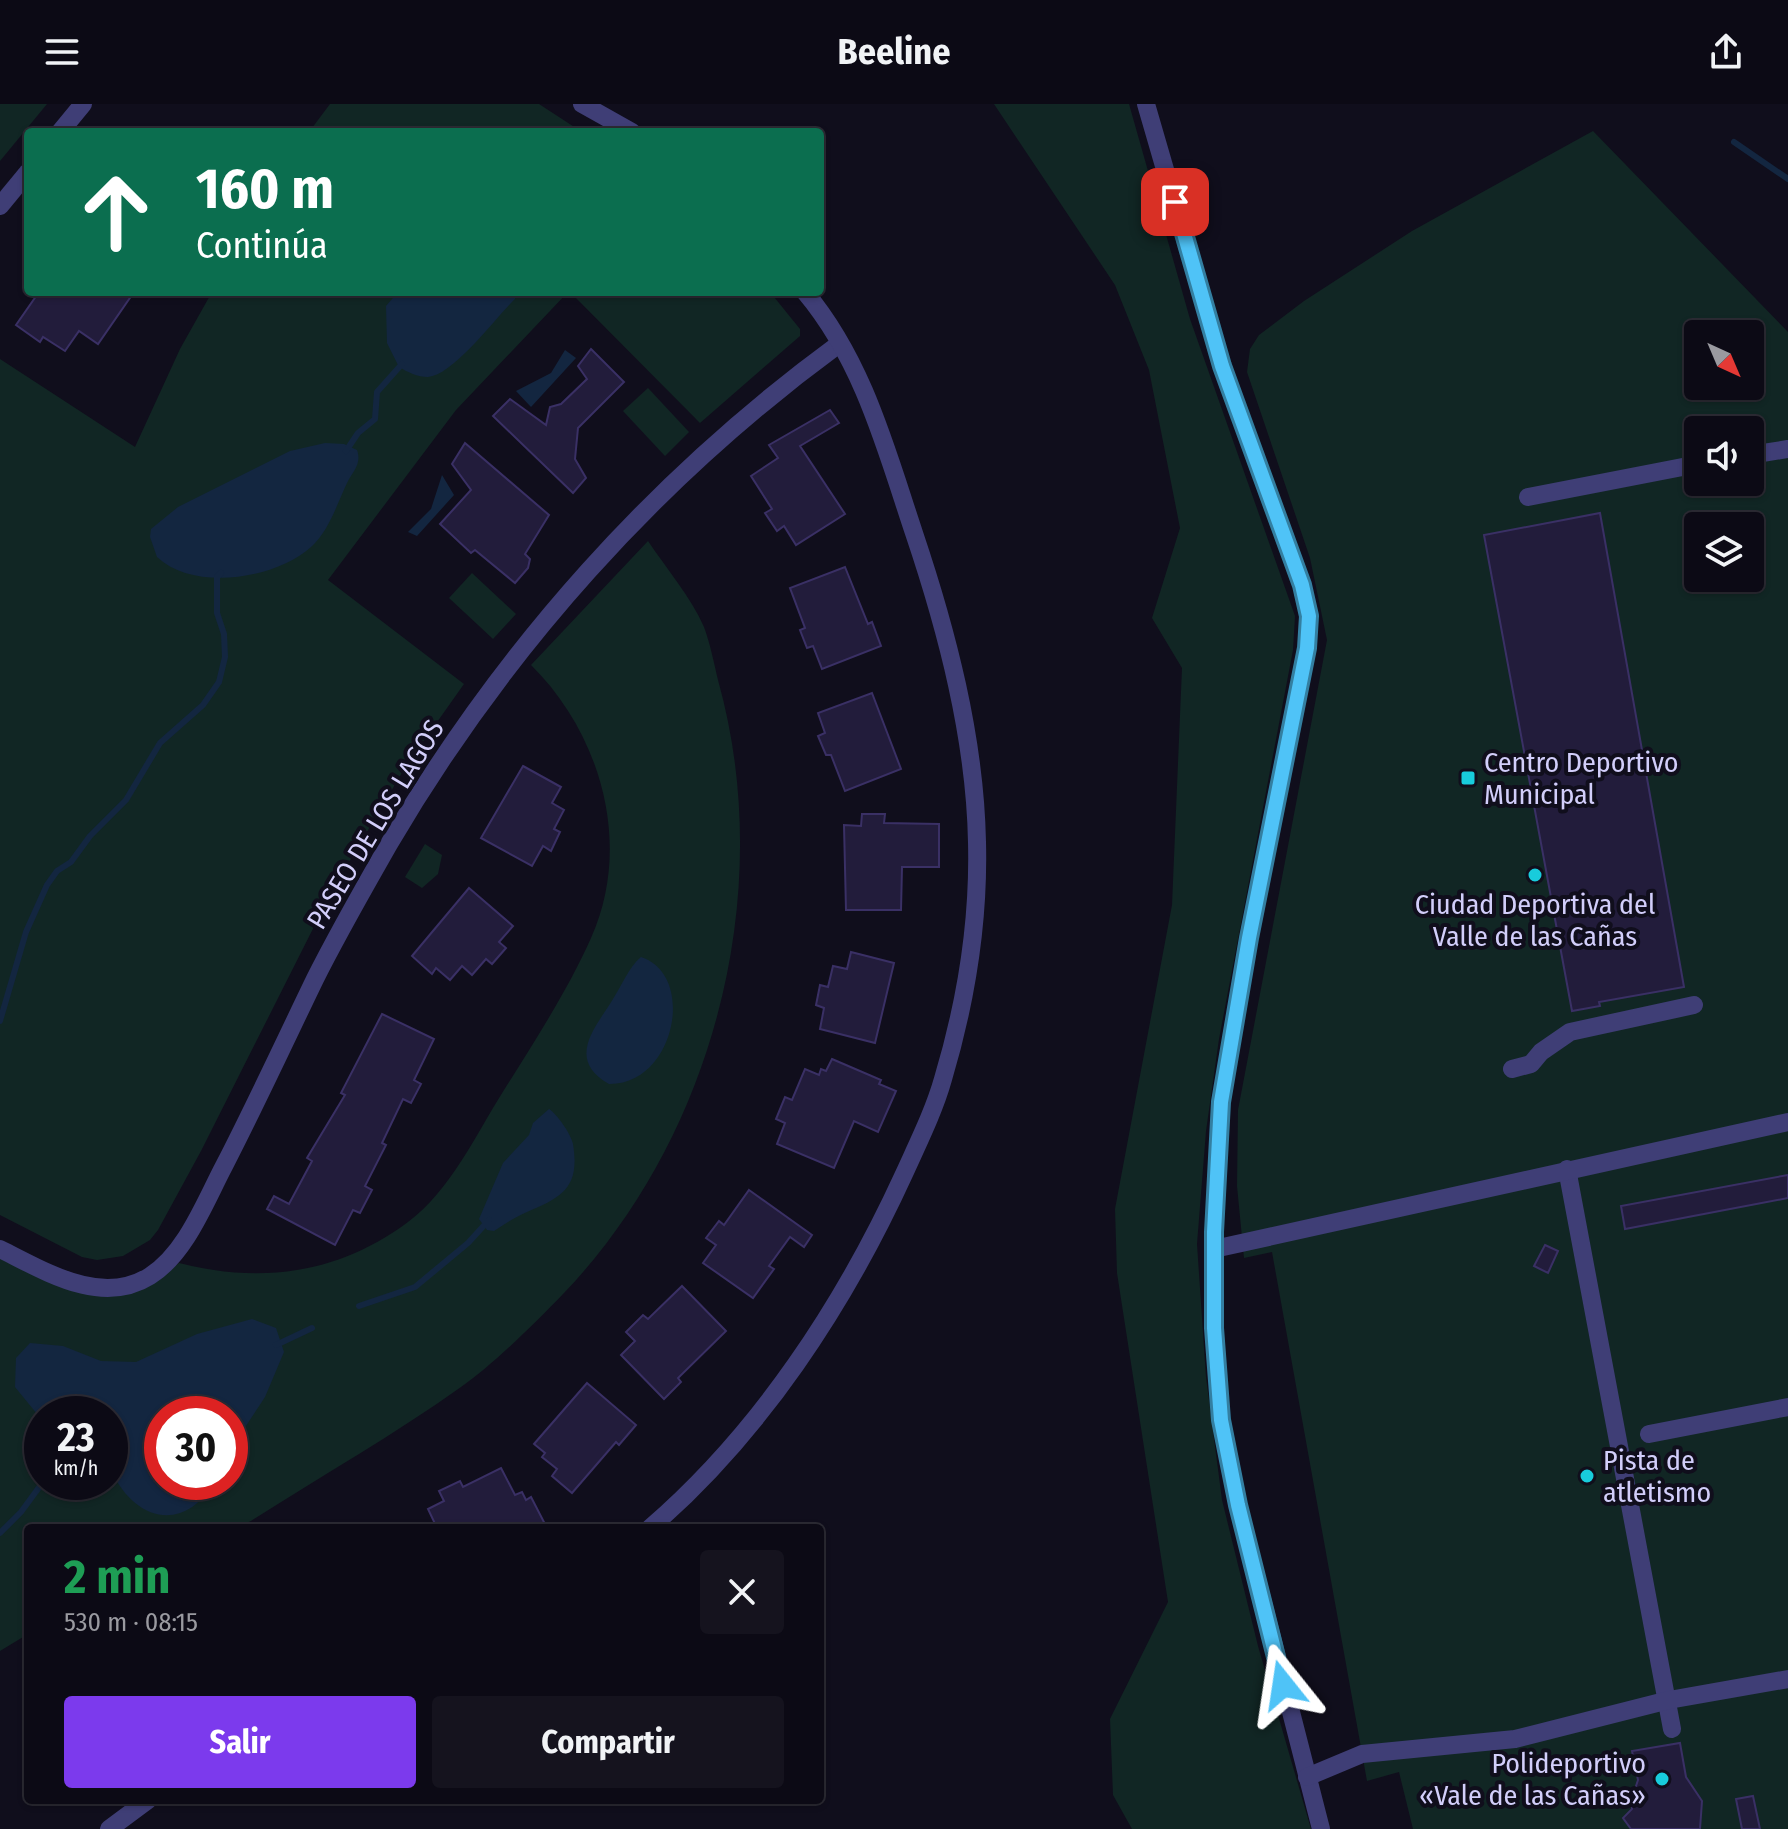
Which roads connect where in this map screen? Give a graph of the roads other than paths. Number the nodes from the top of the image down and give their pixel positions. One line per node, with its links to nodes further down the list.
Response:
1 (83, 104): 4 (street)
2 (582, 104): 5 (street)
3 (1146, 104): 18 (street)
4 (63, 128)
5 (625, 128)
6 (24, 177): 7 (street)
7 (0, 206)
8 (808, 296): 9 (street)
9 (839, 344): 19 (street, PASEO DE LOS LAGOS); 22 (street)
10 (1788, 449): 11 (street)
11 (1764, 453)
12 (1684, 467): 13 (street)
13 (1528, 497)
14 (1694, 1005): 15 (street)
15 (1512, 1069)
16 (1788, 1122): 17 (street)
17 (1567, 1169): 18 (street); 24 (street)
18 (1214, 1241): 26 (street)
19 (0, 1249)
20 (1788, 1407): 21 (street)
21 (1649, 1434)
22 (654, 1524)
23 (1788, 1679): 24 (street)
24 (1669, 1700): 25 (street); 26 (street)
25 (1672, 1729)
26 (1307, 1777): 29 (street)
27 (143, 1804): 28 (street)
28 (109, 1829)
29 (1321, 1829)

